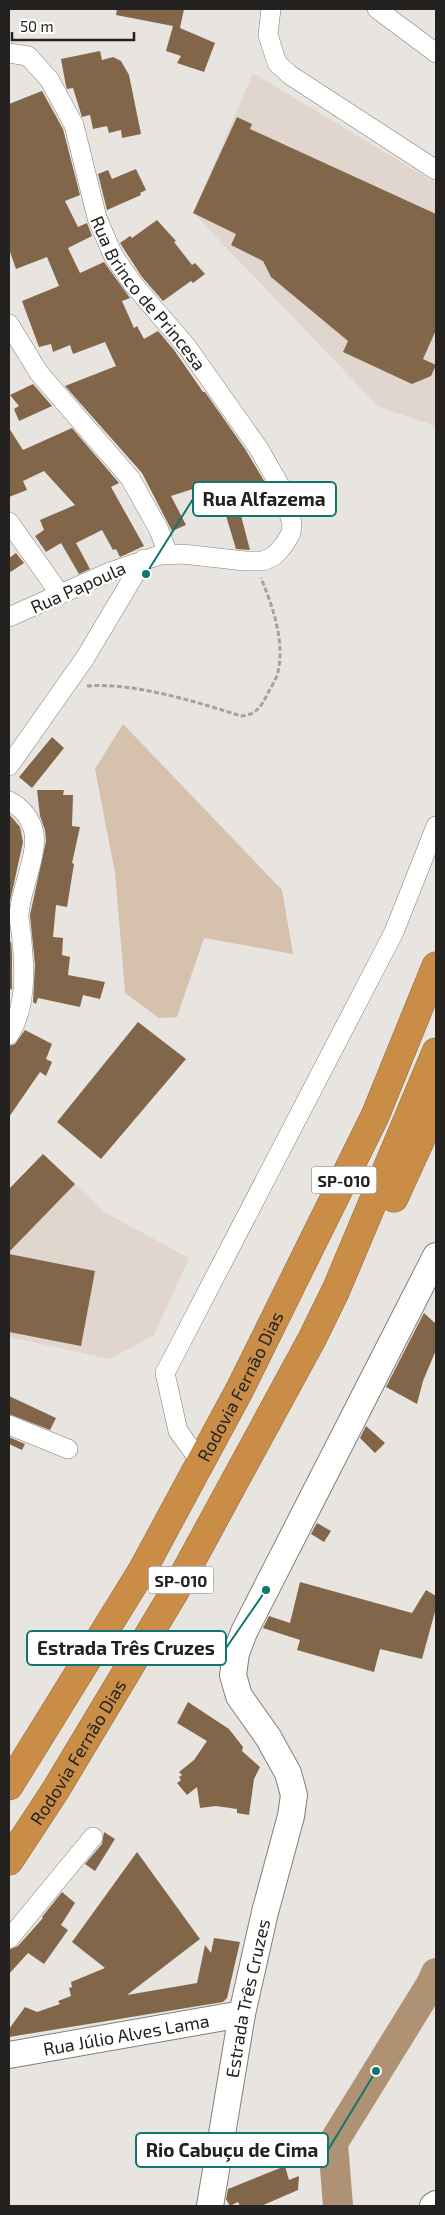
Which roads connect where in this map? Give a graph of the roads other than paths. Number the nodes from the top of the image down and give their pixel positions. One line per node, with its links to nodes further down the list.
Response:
1 (271, 9): 5 (street)
2 (378, 9): 4 (street)
3 (9, 53): 8 (street, Rua Brinco de Princesa)
4 (436, 53)
5 (436, 170)
6 (9, 324): 9 (street)
7 (9, 522): 11 (street)
8 (288, 540): 9 (street, Rua Papoula)
9 (168, 554): 10 (street, Rua Papoula)
10 (144, 559): 11 (street, Rua Papoula); 13 (street)
11 (60, 594): 12 (street, Rua Papoula)
12 (9, 617)
13 (9, 766)
14 (9, 801): 16 (street)
15 (436, 826): 25 (street)
16 (14, 919): 18 (street)
17 (436, 966): 25 (highway, Rodovia Fernão Dias / SP-010)
18 (9, 1034)
19 (436, 1052): 22 (highway, Rodovia Fernão Dias / SP-010)
20 (436, 1106): 22 (highway)
21 (436, 1256): 30 (main road, Estrada Três Cruzes)
22 (336, 1290): 28 (highway, Rodovia Fernão Dias / SP-010)
23 (9, 1425): 24 (street)
24 (68, 1449)
25 (200, 1461): 26 (highway, Rodovia Fernão Dias / SP-010)
26 (9, 1786)
27 (93, 1837): 29 (street)
28 (9, 1861)
29 (9, 1939)
30 (242, 2014): 31 (main road, Rua Júlio Alves Lama); 33 (main road, Estrada Três Cruzes)
31 (9, 2055)
32 (436, 2204): 34 (main road)
33 (210, 2206)
34 (433, 2206)

